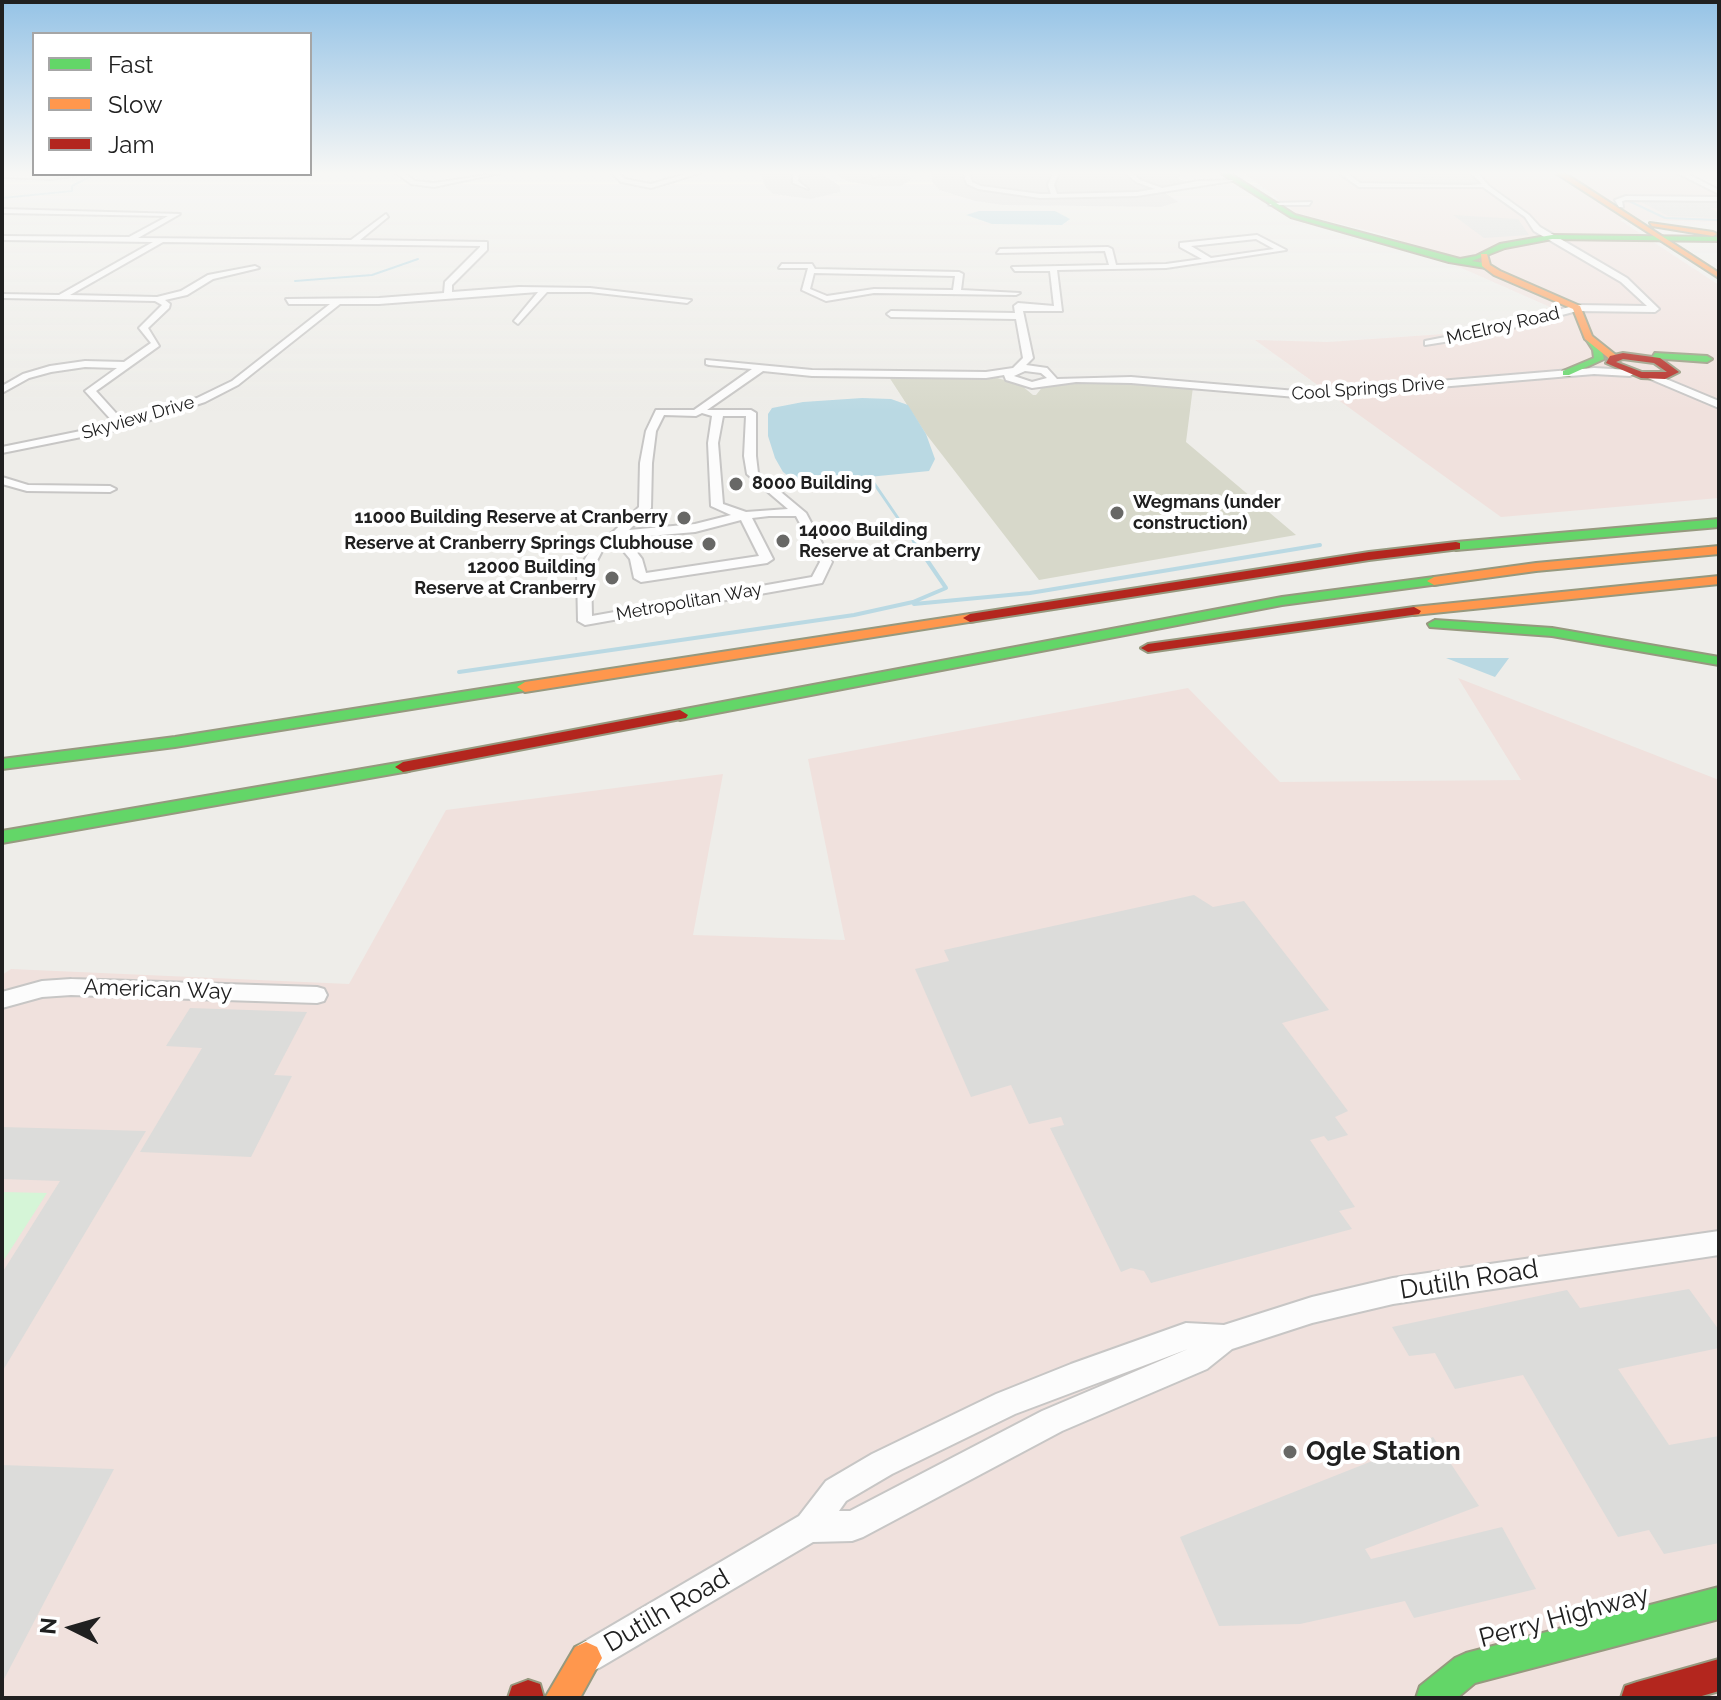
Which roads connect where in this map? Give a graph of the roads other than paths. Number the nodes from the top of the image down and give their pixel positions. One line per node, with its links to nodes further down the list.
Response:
1 (140, 252): 28 (street)
2 (480, 252): 26 (street)
3 (1001, 252): 20 (street)
4 (1109, 252): 17 (street)
5 (1196, 252): 12 (street)
6 (1259, 252): 12 (street)
7 (1424, 252): 13 (main road)
8 (1491, 252): 13 (main road)
9 (1578, 252): 33 (street, McElroy Road)
10 (1687, 252): 21 (main road)
11 (1696, 252): 14 (main road)
12 (1208, 259): 17 (street)
13 (1485, 261): 33 (main road)
14 (1719, 264)
15 (782, 266): 19 (street)
16 (1053, 267): 17 (street); 20 (street); 34 (street)
17 (1113, 267)
18 (255, 268): 29 (street)
19 (811, 269): 23 (street); 24 (street)
20 (1015, 269): 25 (street)
21 (1719, 276)
22 (545, 289): 26 (street); 30 (street); 37 (street)
23 (920, 291): 24 (street); 36 (street)
24 (957, 292): 25 (street)
25 (1016, 293): 34 (street)
26 (448, 295): 32 (street)
27 (2, 296): 28 (street)
28 (59, 297): 29 (street)
29 (157, 299): 44 (street)
30 (687, 300)
31 (289, 301): 32 (street)
32 (338, 301): 57 (street, Skyview Drive)
33 (1577, 308): 38 (main road); 39 (street, McElroy Road)
34 (1020, 312): 36 (street); 40 (street)
35 (891, 314): 36 (street)
36 (918, 314)
37 (518, 321)
38 (1586, 330): 41 (main road); 43 (main road); 45 (main road); 48 (main road)
39 (1428, 343)
40 (1028, 358): 49 (street); 50 (street)
41 (1713, 359): 45 (main road); 47 (main road)
42 (709, 362): 46 (street)
43 (1606, 364): 45 (main road); 48 (street, Cool Springs Drive)
44 (126, 365): 53 (street); 57 (street)
45 (1642, 366): 47 (main road); 54 (street)
46 (759, 369): 49 (street); 55 (street)
47 (1672, 370): 54 (street)
48 (1566, 373): 51 (street, Cool Springs Drive)
49 (1016, 376): 52 (street); 52 (street)
50 (1082, 376): 51 (street, Cool Springs Drive); 52 (street, Cool Springs Drive)
51 (1095, 378): 52 (street, Cool Springs Drive)
52 (1047, 380)
53 (2, 390)
54 (1719, 403)
55 (696, 413): 56 (street, Metropolitan Way); 67 (street, Metropolitan Way)
56 (718, 413): 63 (street, Metropolitan Way); 65 (street, Metropolitan Way)
57 (122, 426): 58 (street, Skyview Drive)
58 (2, 450)
59 (2, 480): 60 (street)
60 (110, 489)
61 (1719, 505): 62 (main road)
62 (1691, 506)
63 (800, 513): 65 (street); 67 (street, Metropolitan Way)
64 (1620, 513): 70 (main road)
65 (745, 516): 67 (street); 67 (street, Metropolitan Way)
66 (1719, 523): 70 (main road)
67 (617, 535)
68 (1719, 550): 76 (main road)
69 (1719, 580): 71 (main road)
70 (1062, 603): 75 (main road)
71 (1208, 639): 72 (main road); 73 (main road)
72 (1135, 649)
73 (1719, 661)
74 (826, 706): 77 (main road)
75 (2, 764)
76 (2, 837)
77 (2, 853)
78 (317, 995): 79 (street, American Way)
79 (2, 1000)
80 (1717, 1248): 81 (street, Dutilh Road)
81 (1224, 1338): 82 (street, Dutilh Road); 82 (street, Dutilh Road)
82 (810, 1527): 85 (street, Dutilh Road)
83 (1719, 1603): 86 (main road, Perry Highway)
84 (1719, 1675): 87 (main road)
85 (535, 1697)
86 (1432, 1698)
87 (1637, 1698)

